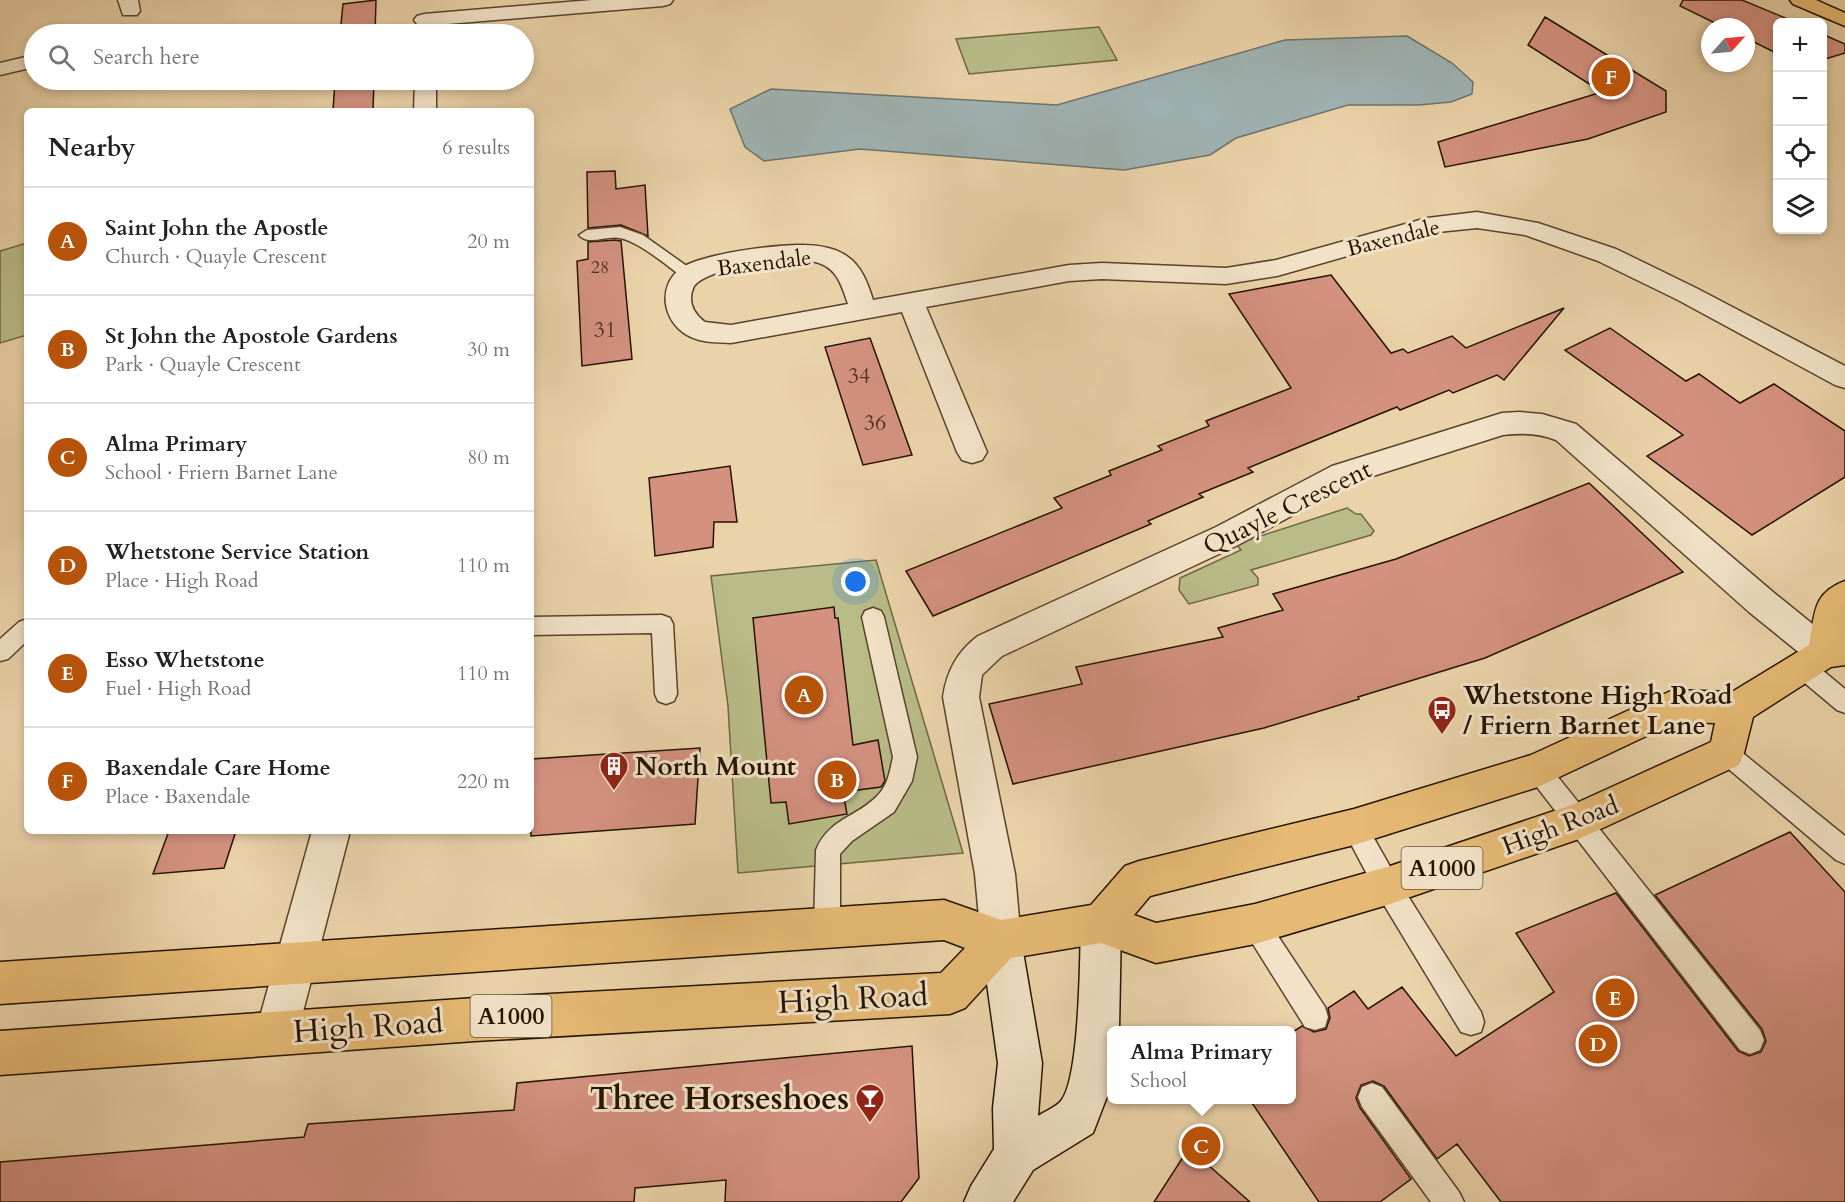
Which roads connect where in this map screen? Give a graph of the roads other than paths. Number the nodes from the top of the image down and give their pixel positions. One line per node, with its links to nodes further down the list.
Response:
1 (423, 0): 5 (street)
2 (663, 0): 6 (street)
3 (1800, 0): 4 (main road)
4 (1845, 20)
5 (424, 24)
6 (451, 24)
7 (24, 63): 8 (street)
8 (0, 69)
9 (425, 90): 10 (street)
10 (426, 108)
11 (587, 235): 12 (lane)
12 (690, 274): 14 (street, Baxendale); 14 (street, Baxendale)
13 (910, 300): 14 (street, Baxendale); 15 (street, Baxendale); 16 (street)
14 (863, 309)
15 (1845, 378)
16 (972, 452)
17 (1845, 596): 22 (main road)
18 (873, 617): 35 (lane)
19 (534, 626): 23 (lane)
20 (24, 631): 21 (lane)
21 (0, 652)
22 (1824, 656): 24 (lane); 25 (main road); 36 (street, Quayle Crescent)
23 (666, 694)
24 (1845, 703)
25 (1737, 708): 26 (main road); 27 (main road, A1000)
26 (1726, 753): 28 (main road, High Road / A1000); 31 (lane)
27 (1538, 770): 28 (lane); 29 (main road, A1000)
28 (1579, 821): 32 (main road, High Road / A1000); 42 (lane)
29 (1354, 827): 32 (lane); 33 (main road, A1000)
30 (330, 834): 37 (street)
31 (1845, 852)
32 (1387, 886): 34 (main road, High Road / A1000); 40 (lane)
33 (1101, 923): 34 (main road, High Road / A1000); 36 (main road, High Road / A1000); 45 (street)
34 (1255, 924): 39 (lane)
35 (827, 929): 36 (main road, High Road / A1000); 37 (main road, High Road / A1000)
36 (1001, 940): 41 (main road, High Road / A1000); 45 (street, Quayle Crescent)
37 (296, 963): 38 (main road, High Road / A1000); 41 (street)
38 (0, 982)
39 (1315, 1017)
40 (1472, 1022)
41 (278, 1031): 43 (main road, High Road / A1000)
42 (1750, 1040)
43 (0, 1053)
44 (1372, 1097): 47 (lane)
45 (1017, 1154): 46 (street)
46 (987, 1202)
47 (1449, 1202)

